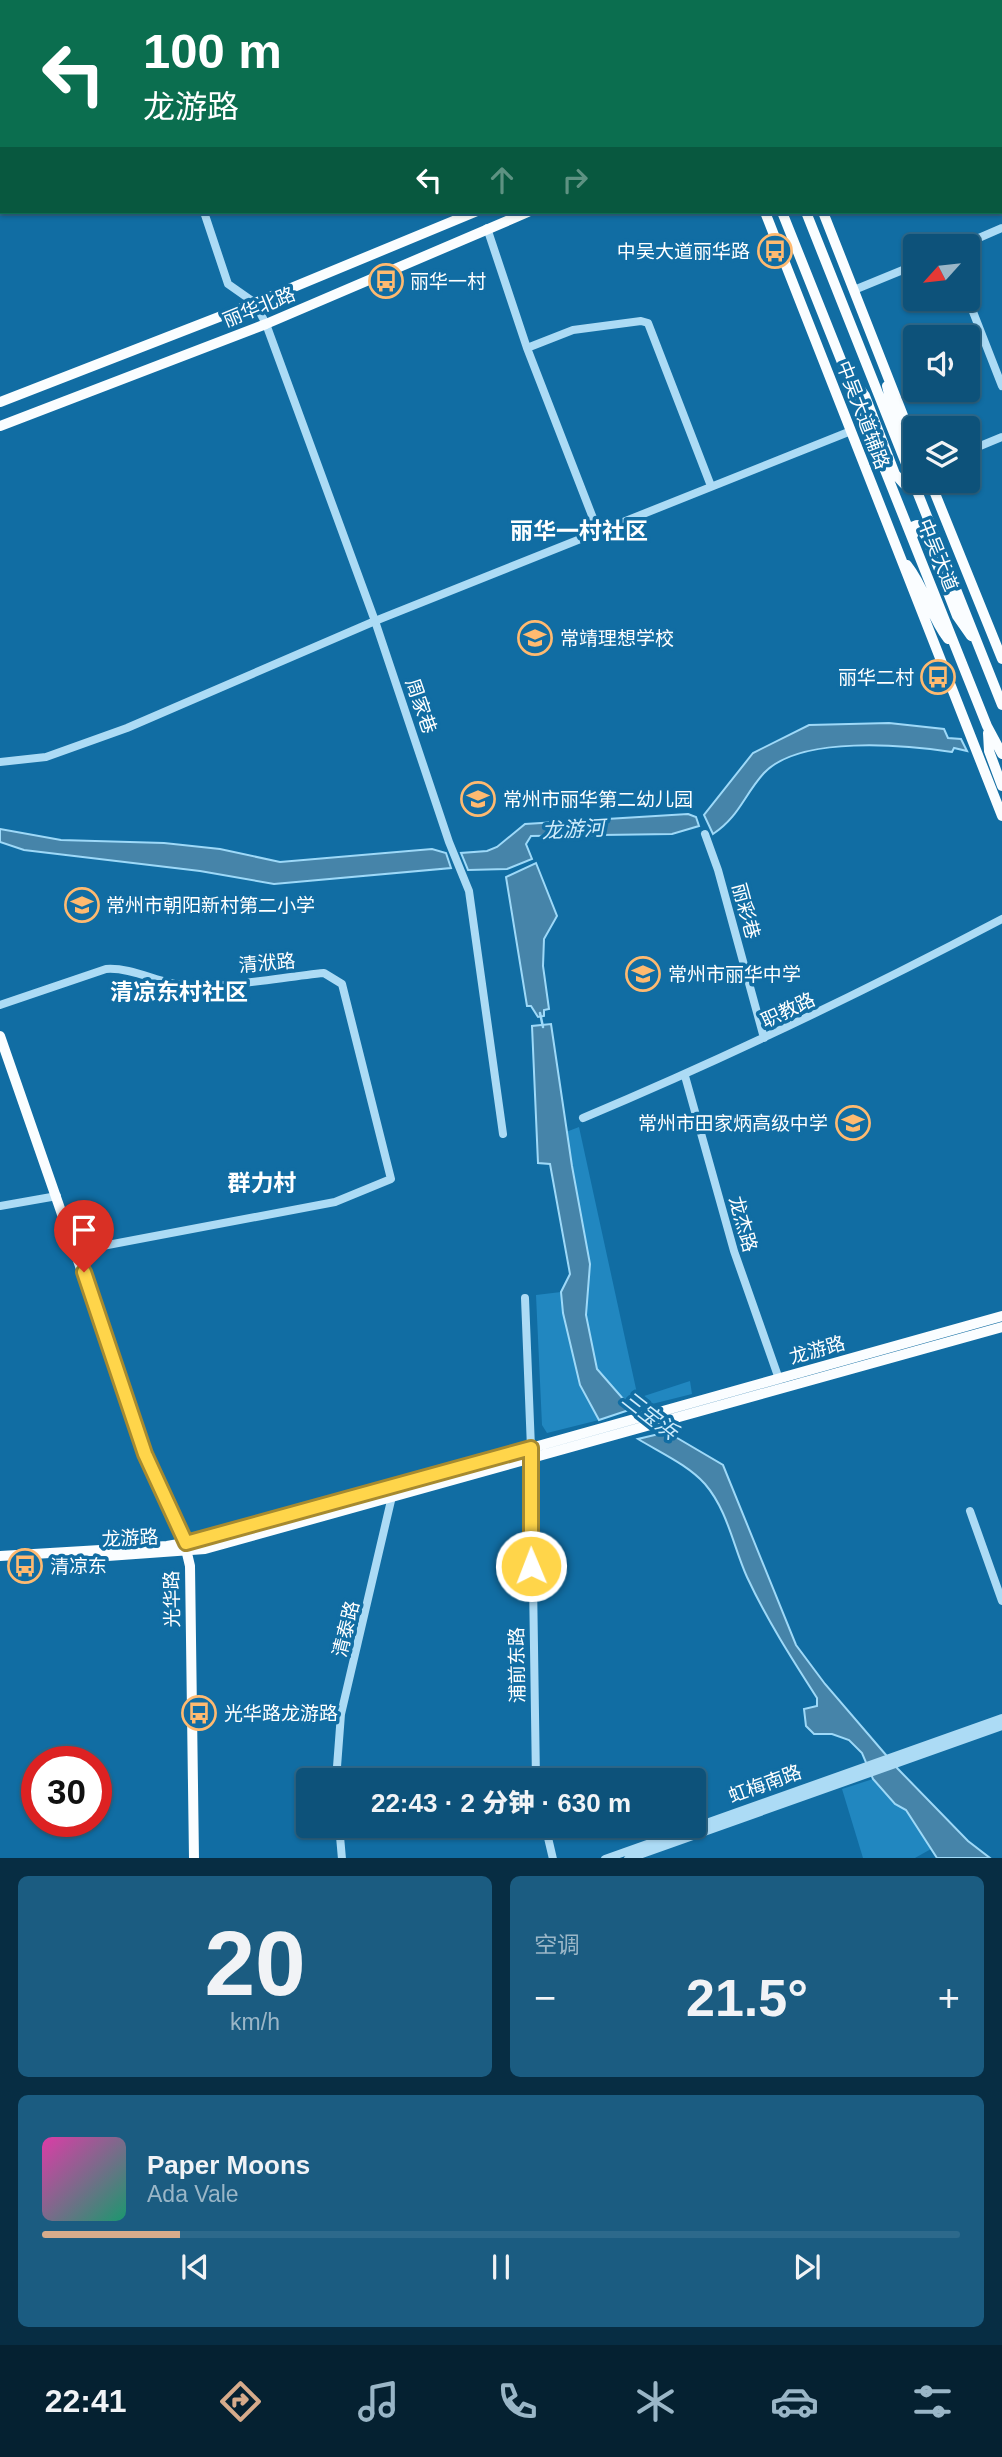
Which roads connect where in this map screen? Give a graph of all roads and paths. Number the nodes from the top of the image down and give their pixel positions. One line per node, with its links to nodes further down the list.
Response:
1 (205, 214): 16 (street)
2 (470, 214): 16 (main road, 丽华北路)
3 (523, 214): 9 (main road, 丽华北路)
4 (766, 214): 25 (main road, 中吴大道辅路)
5 (776, 214): 11 (main road)
6 (783, 214): 11 (main road, 中吴大道)
7 (807, 214): 13 (main road, 中吴大道)
8 (824, 214): 15 (main road, 中吴大道辅路)
9 (487, 228): 18 (main road, 丽华北路); 20 (street)
10 (1002, 228): 12 (street)
11 (791, 235): 19 (main road, 中吴大道)
12 (980, 238)
13 (821, 248): 15 (main road); 31 (main road, 中吴大道)
14 (903, 269): 15 (street)
15 (853, 288): 22 (main road, 中吴大道辅路)
16 (255, 303): 18 (street, 周家巷); 24 (main road, 丽华北路)
17 (973, 312): 23 (street)
18 (265, 324): 27 (main road, 丽华北路); 41 (street, 周家巷)
19 (831, 335): 21 (main road, 中吴大道); 25 (main road)
20 (527, 348): 34 (street); 37 (street)
21 (839, 355): 33 (main road); 38 (main road, 中吴大道)
22 (886, 373): 26 (main road, 中吴大道辅路); 31 (main road)
23 (1002, 386)
24 (0, 402)
25 (839, 402): 28 (main road, 中吴大道辅路)
26 (903, 416)
27 (0, 426)
28 (851, 431): 34 (street); 39 (main road, 中吴大道辅路)
29 (1002, 437): 30 (street)
30 (980, 446)
31 (899, 447): 32 (main road, 中吴大道)
32 (903, 456)
33 (903, 483)
34 (712, 486): 37 (street)
35 (918, 493): 40 (main road, 中吴大道)
36 (935, 493): 44 (main road)
37 (598, 531): 41 (street)
38 (914, 541): 42 (main road, 中吴大道); 43 (main road)
39 (901, 558): 42 (main road); 50 (main road, 中吴大道辅路)
40 (946, 562): 43 (main road, 中吴大道); 44 (main road)
41 (375, 621): 48 (street); 58 (street, 周家巷)
42 (957, 651): 46 (main road, 中吴大道)
43 (983, 652): 45 (main road, 中吴大道)
44 (1000, 654)
45 (1002, 705)
46 (987, 726): 47 (main road, 中吴大道); 49 (main road)
47 (1002, 754)
48 (0, 762)
49 (1002, 786)
50 (1002, 816)
51 (705, 834): 55 (street, 丽彩巷)
52 (1002, 919): 55 (street, 职教路)
53 (0, 1005): 61 (street, 清洑路)
54 (0, 1035): 59 (main road, 光华路)
55 (764, 1038): 56 (street, 职教路)
56 (685, 1076): 57 (street, 职教路); 65 (street, 龙杰路)
57 (583, 1118)
58 (503, 1134)
59 (57, 1196): 60 (street); 61 (main road, 光华路)
60 (0, 1206)
61 (76, 1251): 69 (main road, 光华路)
62 (525, 1298): 66 (street, 浦前东路)
63 (1002, 1315): 65 (main road, 龙游路)
64 (1002, 1327): 66 (main road, 龙游路)
65 (779, 1379): 66 (main road, 龙游路)
66 (530, 1454): 67 (main road, 龙游路); 76 (street, 浦前东路)
67 (393, 1492): 69 (main road, 龙游路); 75 (street, 清泰路)
68 (970, 1511): 72 (street)
69 (187, 1548): 70 (main road, 龙游路); 71 (main road, 龙游路); 79 (main road, 光华路)
70 (0, 1556)
71 (0, 1563)
72 (1002, 1601)
73 (1002, 1718): 82 (street, 虹梅南路)
74 (1002, 1726): 83 (street, 虹梅南路)
75 (337, 1768)
76 (536, 1768)
77 (340, 1838): 80 (street)
78 (548, 1838): 81 (street)
79 (194, 1858)
80 (342, 1858)
81 (552, 1858)
82 (605, 1858)
83 (628, 1858)

